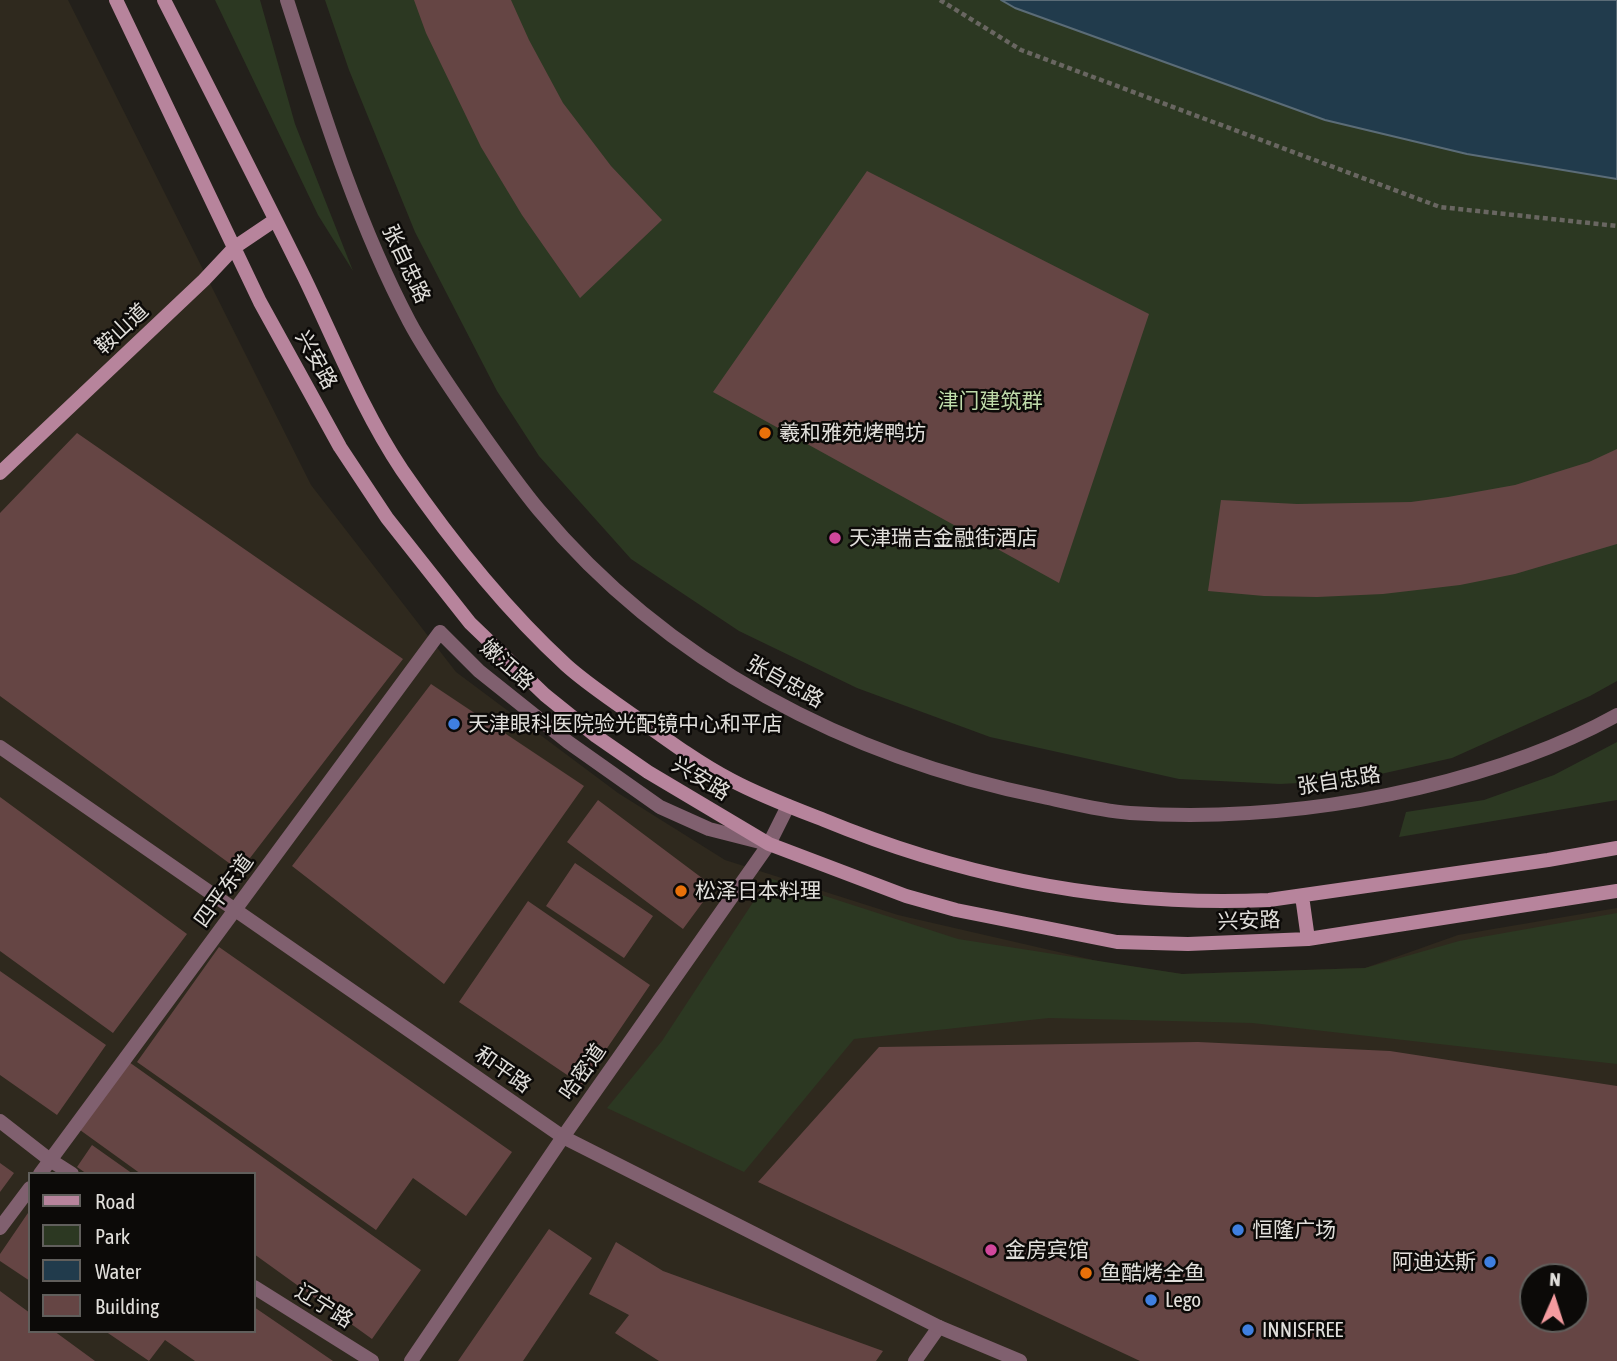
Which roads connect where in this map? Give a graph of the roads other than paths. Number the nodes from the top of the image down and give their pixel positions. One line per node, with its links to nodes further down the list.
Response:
1 (116, 0): 5 (main road, 兴安路)
2 (164, 0): 4 (main road, 兴安路)
3 (287, 0): 8 (street, 张自忠路)
4 (275, 220): 5 (main road, 鞍山道); 10 (main road, 兴安路)
5 (235, 247): 6 (main road, 鞍山道); 11 (main road, 兴安路)
6 (0, 473)
7 (440, 632): 11 (street, 嫩江路); 15 (street, 四平东道)
8 (1617, 715)
9 (0, 747): 15 (street, 和平路)
10 (788, 806): 11 (street, 哈密道); 14 (main road, 兴安路)
11 (769, 844): 16 (main road, 兴安路); 18 (street, 哈密道)
12 (1617, 848): 14 (main road, 兴安路)
13 (1617, 891): 16 (main road, 兴安路)
14 (1302, 896): 16 (main road)
15 (236, 910): 18 (street, 和平路); 19 (street, 四平东道)
16 (1308, 939)
17 (0, 1121): 19 (street)
18 (563, 1137): 25 (street, 和平路); 27 (street, 哈密道)
19 (50, 1160): 20 (street, 四平东道); 21 (street)
20 (41, 1172)
21 (69, 1172)
22 (28, 1191): 23 (street)
23 (0, 1228)
24 (256, 1288): 26 (street, 辽宁路)
25 (939, 1327): 28 (street); 29 (street, 和平路)
26 (372, 1361)
27 (411, 1361)
28 (915, 1361)
29 (1020, 1361)

